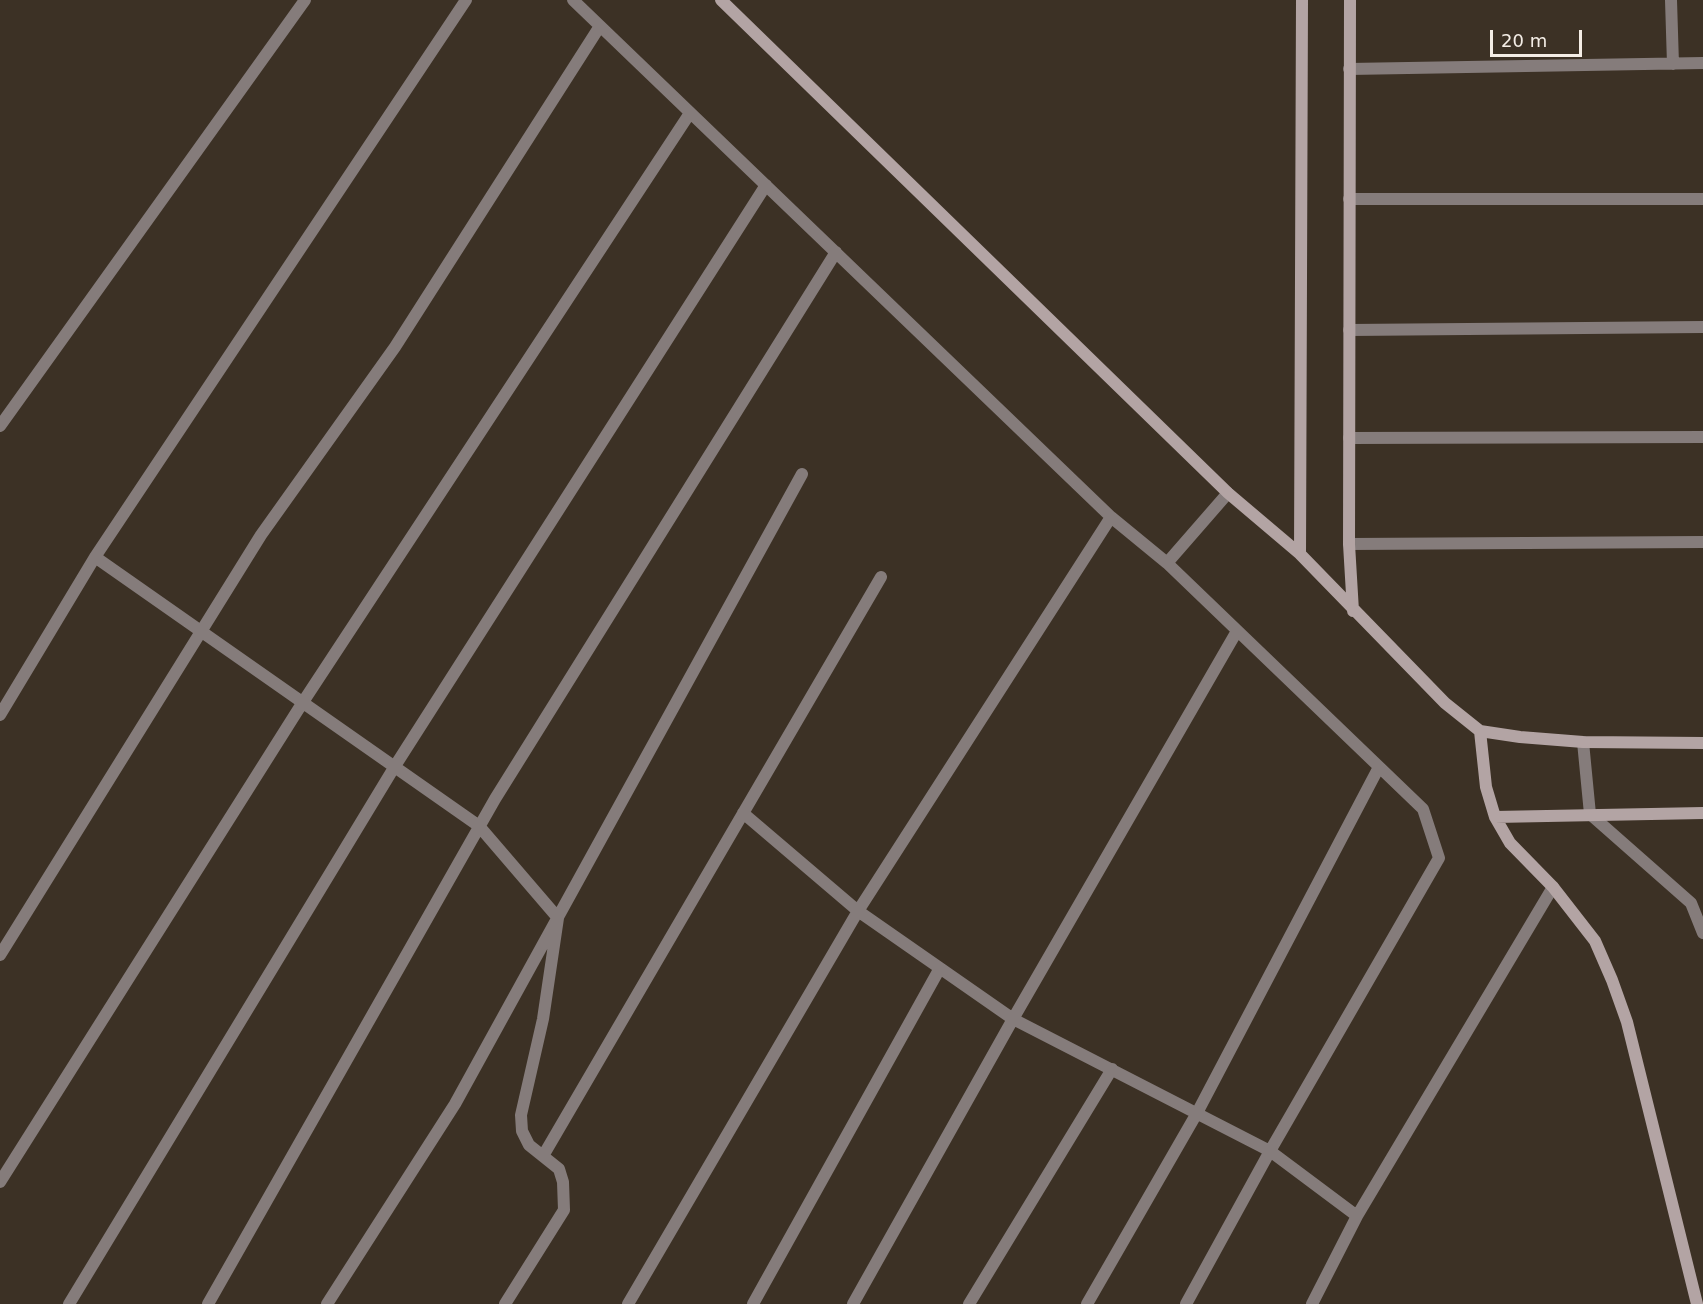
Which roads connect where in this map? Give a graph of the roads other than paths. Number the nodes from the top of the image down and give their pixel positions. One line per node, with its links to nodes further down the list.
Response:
1 (305, 0): 19 (street)
2 (466, 0): 28 (street)
3 (573, 0): 8 (street)
4 (721, 0): 23 (street)
5 (1302, 0): 27 (street)
6 (1350, 0): 11 (street)
7 (1671, 0): 10 (street)
8 (600, 26): 12 (street); 32 (street)
9 (1703, 63): 10 (street)
10 (1673, 64): 11 (street)
11 (1349, 69): 14 (street)
12 (690, 113): 13 (street); 34 (street)
13 (766, 185): 16 (street); 39 (street)
14 (1349, 199): 15 (street); 18 (street)
15 (1703, 199)
16 (836, 252): 24 (street); 45 (street)
17 (1703, 327): 18 (street)
18 (1349, 330): 21 (street)
19 (0, 426)
20 (1703, 437): 21 (street)
21 (1349, 438): 26 (street)
22 (802, 474): 48 (street)
23 (1228, 493): 27 (street); 29 (street)
24 (1111, 517): 29 (street); 47 (street)
25 (1703, 542): 26 (street)
26 (1349, 544): 31 (street)
27 (1300, 554): 31 (street)
28 (95, 556): 32 (street); 35 (street)
29 (1167, 563): 33 (street)
30 (881, 577): 41 (street)
31 (1353, 611): 36 (street)
32 (201, 630): 34 (street); 50 (street)
33 (1237, 631): 40 (street); 52 (street)
34 (303, 702): 39 (street); 57 (street)
35 (0, 715)
36 (1480, 731): 37 (street); 44 (street)
37 (1583, 742): 38 (street); 43 (street)
38 (1703, 743)
39 (395, 766): 45 (street); 59 (street)
40 (1379, 767): 54 (street); 55 (street)
41 (742, 813): 47 (street); 56 (street)
42 (1703, 813): 43 (street)
43 (1590, 814): 44 (street); 49 (street)
44 (1494, 817): 46 (street)
45 (479, 826): 48 (street); 60 (street)
46 (1553, 887): 58 (street); 70 (street)
47 (858, 911): 51 (street); 63 (street)
48 (558, 918): 56 (street); 61 (street)
49 (1703, 933)
50 (0, 955)
51 (940, 968): 52 (street); 64 (street)
52 (1013, 1019): 53 (street); 65 (street)
53 (1112, 1070): 54 (street); 66 (street)
54 (1197, 1113): 55 (street); 67 (street)
55 (1270, 1151): 58 (street); 68 (street)
56 (543, 1156): 62 (street)
57 (0, 1182)
58 (1357, 1216): 69 (street)
59 (69, 1304)
60 (207, 1304)
61 (327, 1304)
62 (505, 1304)
63 (628, 1304)
64 (753, 1304)
65 (853, 1304)
66 (969, 1304)
67 (1087, 1304)
68 (1186, 1304)
69 (1312, 1304)
70 (1697, 1304)

